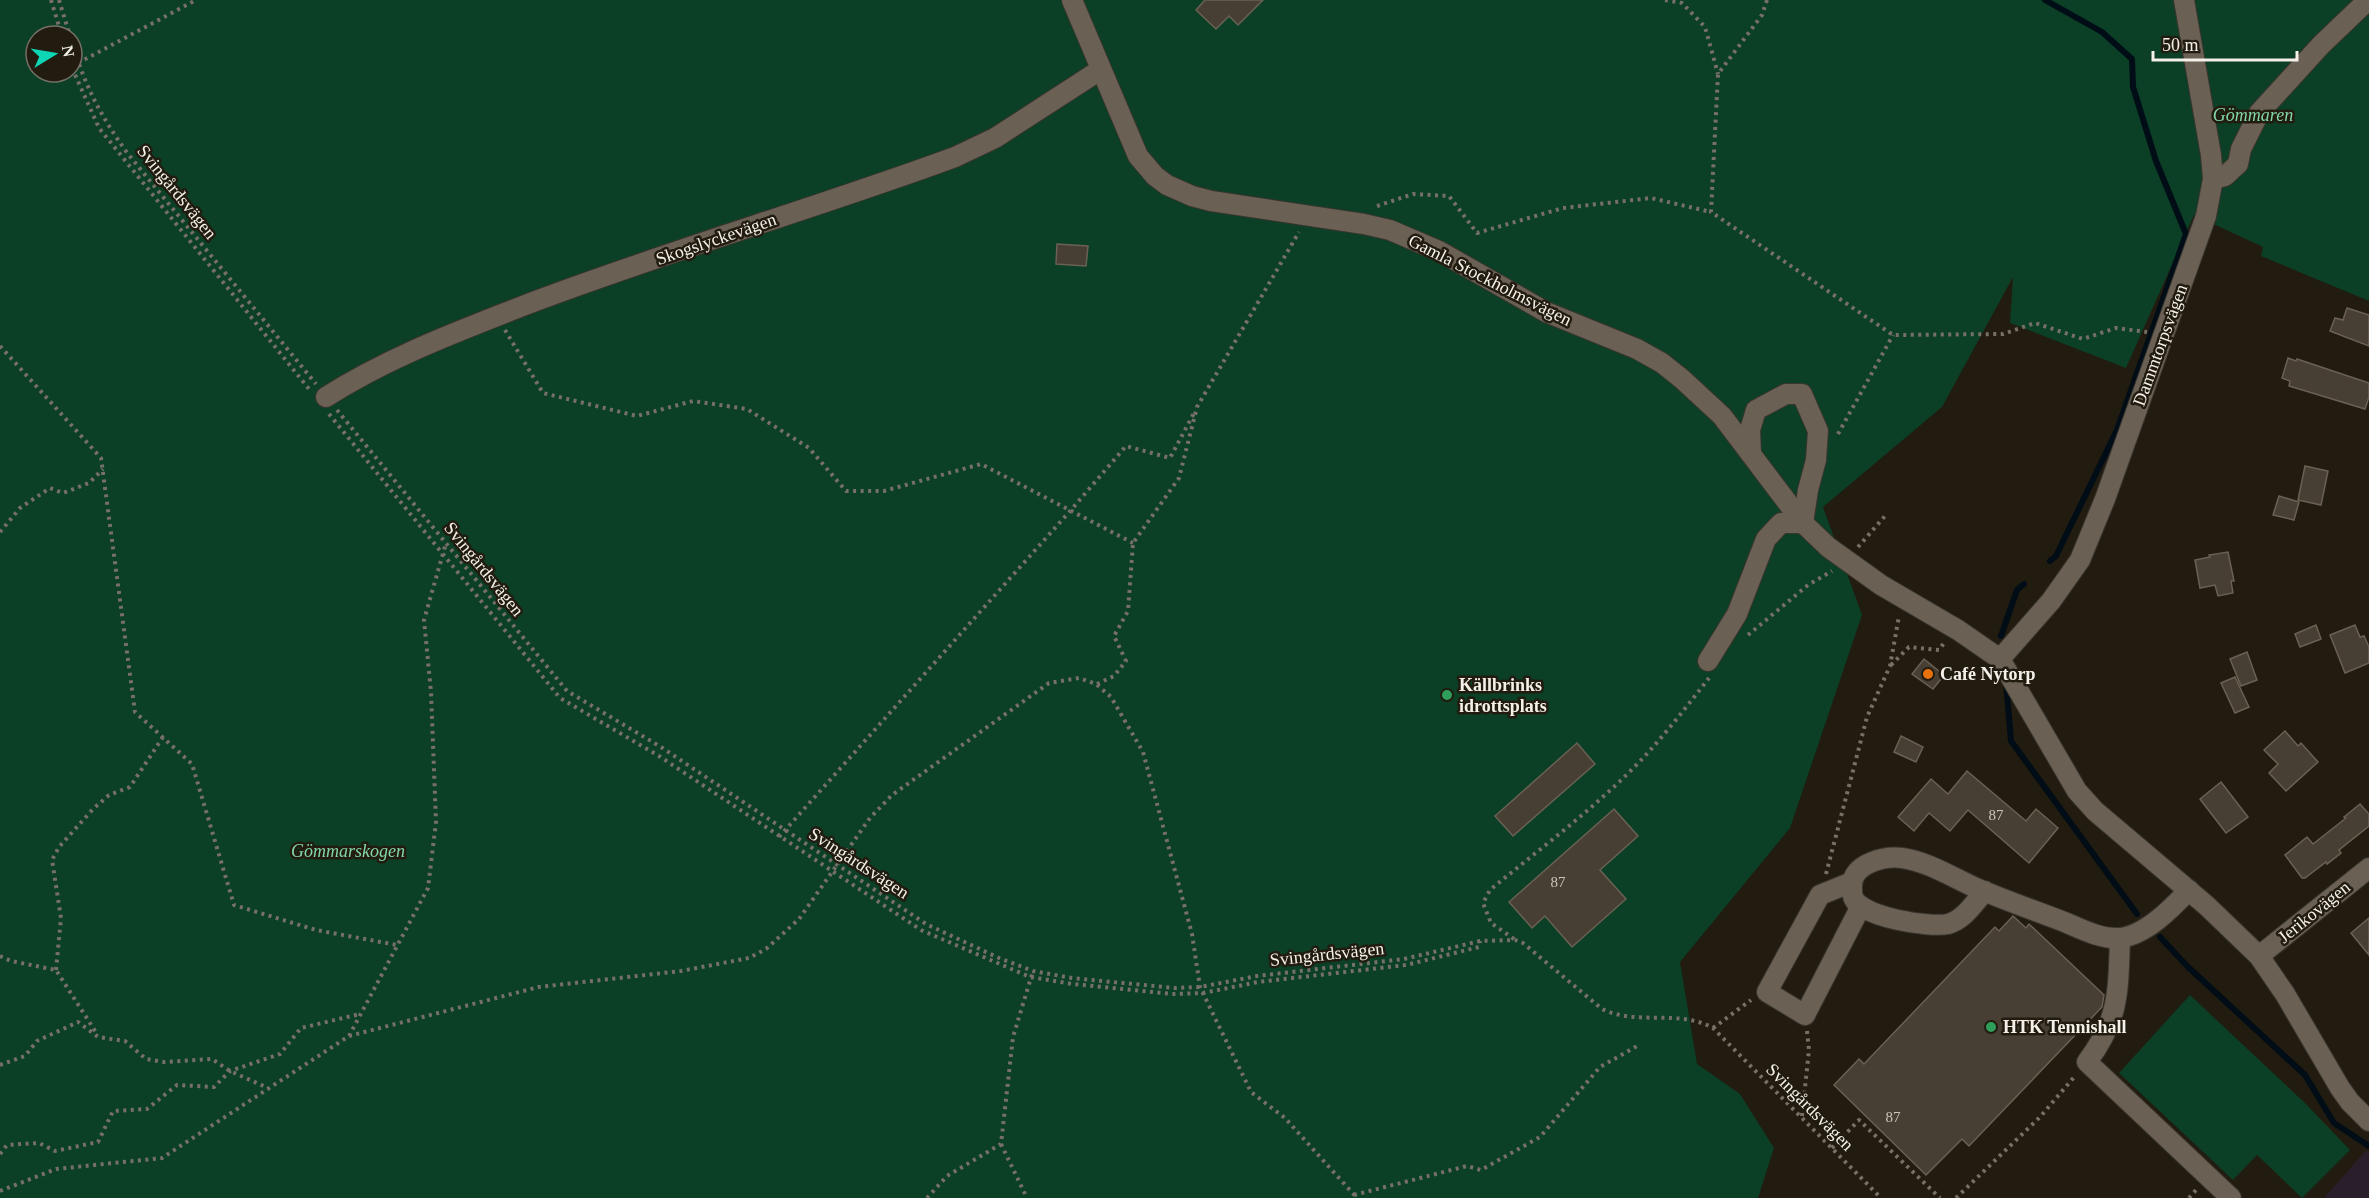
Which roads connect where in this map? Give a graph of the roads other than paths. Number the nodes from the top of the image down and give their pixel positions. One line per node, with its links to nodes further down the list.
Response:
1 (1072, 0): 4 (street, Gamla Stockholmsvägen)
2 (2184, 0): 5 (street, Dammtorpsvägen)
3 (2368, 0): 5 (street)
4 (1100, 70): 6 (street, Skogslyckevägen); 7 (street, Gamla Stockholmsvägen)
5 (2213, 179): 9 (street, Dammtorpsvägen)
6 (322, 400)
7 (1751, 454): 8 (street, Gamla Stockholmsvägen); 8 (street)
8 (1803, 523): 9 (street, Gamla Stockholmsvägen); 10 (street)
9 (2000, 659): 13 (street, Gamla Stockholmsvägen)
10 (1709, 669)
11 (2369, 868): 17 (street, Jerikovägen)
12 (1852, 882): 14 (street); 15 (street); 15 (street)
13 (2188, 890): 16 (street); 17 (street, Gamla Stockholmsvägen)
14 (1985, 891): 15 (street); 16 (street)
15 (1860, 906)
16 (2120, 938): 19 (street)
17 (2259, 956): 18 (street, Gamla Stockholmsvägen)
18 (2369, 1120)
19 (2230, 1198)

